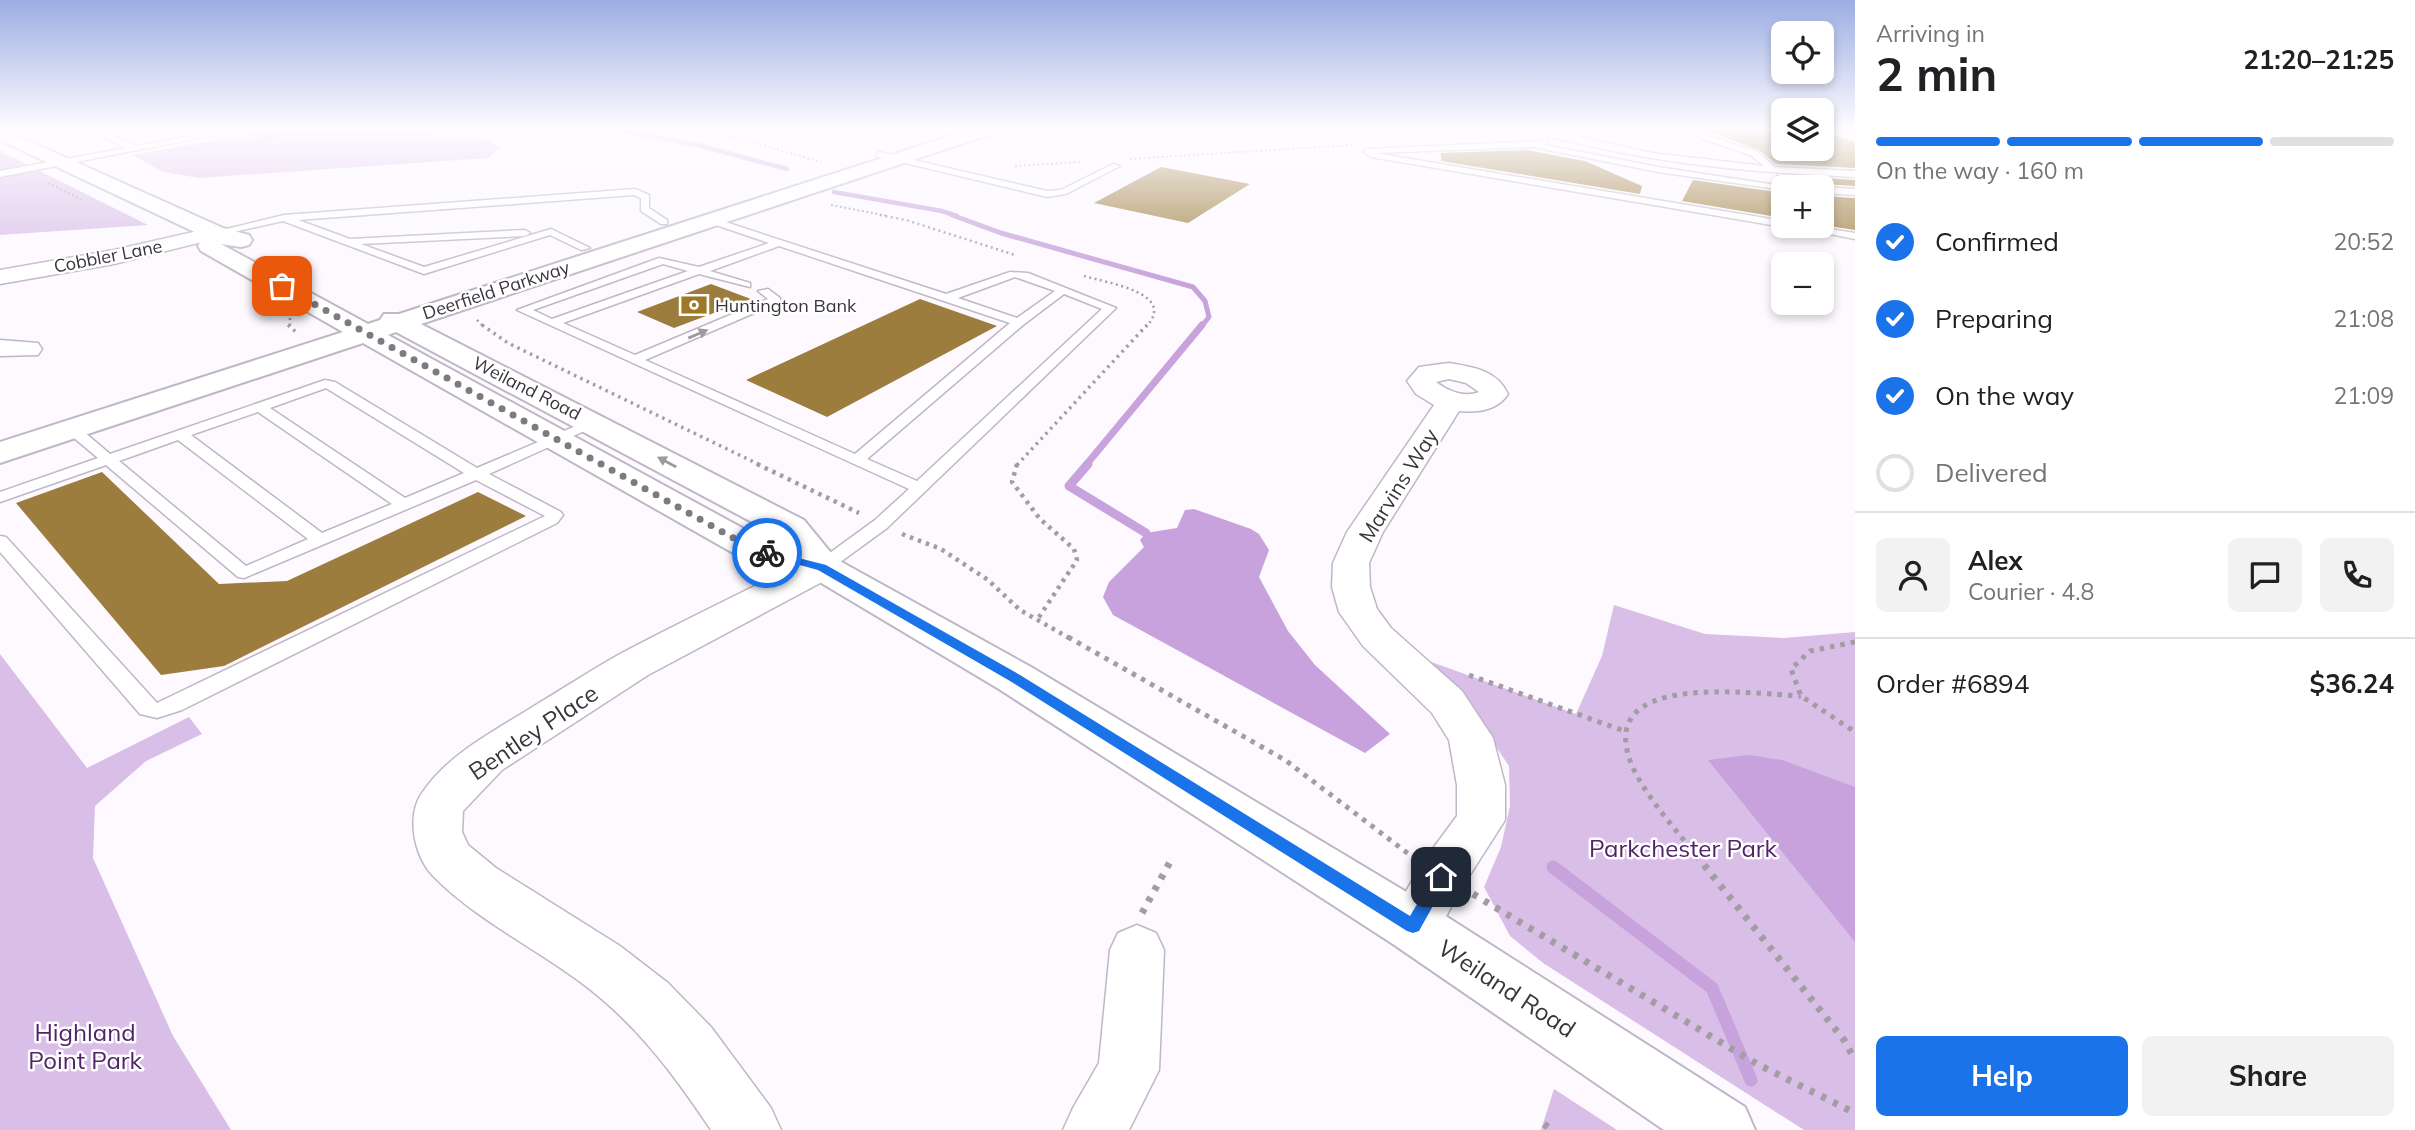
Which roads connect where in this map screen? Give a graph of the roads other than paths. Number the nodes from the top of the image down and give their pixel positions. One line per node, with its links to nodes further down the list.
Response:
1 (100, 181): 16 (main road)
2 (804, 181): 13 (main road, Deerfield Parkway)
3 (819, 181): 12 (main road, Deerfield Parkway)
4 (991, 181): 5 (lane)
5 (1085, 181)
6 (1525, 181): 14 (lane)
7 (1728, 181): 8 (lane)
8 (1771, 186)
9 (1834, 191): 10 (lane)
10 (1855, 192)
11 (284, 218): 13 (lane); 16 (lane); 19 (lane)
12 (710, 220): 20 (lane); 27 (main road, Deerfield Parkway)
13 (664, 222): 21 (main road, Deerfield Parkway)
14 (1771, 222)
15 (551, 232): 19 (lane); 19 (lane); 21 (lane)
16 (215, 233): 23 (street, Cobbler Lane); 25 (main road); 30 (main road, Weiland Road)
17 (1834, 233): 18 (lane)
18 (1855, 236)
19 (347, 242)
20 (778, 243): 22 (lane); 29 (lane)
21 (585, 248): 30 (main road, Deerfield Parkway)
22 (700, 270): 24 (lane); 32 (lane); 32 (lane)
23 (0, 277)
24 (746, 285)
25 (336, 290)
26 (1063, 290): 29 (lane); 31 (lane); 48 (lane)
27 (494, 291): 30 (main road, Deerfield Parkway); 35 (main road)
28 (764, 291): 36 (lane, one-way to 28)
29 (947, 298): 31 (lane)
30 (373, 320): 35 (main road, Weiland Road); 40 (main road, Deerfield Parkway); 41 (main road, Deerfield Parkway); 43 (main road, Weiland Road)
31 (1019, 322): 46 (lane)
32 (552, 323): 36 (lane)
33 (0, 348): 34 (street)
34 (29, 349)
35 (457, 352): 39 (main road, Weiland Road)
36 (635, 360): 46 (lane)
37 (1452, 400): 54 (street, Marvins Way)
38 (260, 407): 42 (lane); 47 (lane); 50 (lane)
39 (595, 424): 43 (lane); 53 (main road, Weiland Road, one-way to 39)
40 (72, 429): 44 (main road, Deerfield Parkway); 45 (lane)
41 (0, 432)
42 (180, 433): 45 (lane); 51 (lane)
43 (557, 440): 47 (lane); 53 (main road, Weiland Road)
44 (0, 453)
45 (106, 459): 49 (lane); 51 (lane)
46 (857, 460): 48 (lane)
47 (475, 473): 50 (lane); 52 (lane)
48 (919, 488): 53 (lane)
49 (0, 497)
50 (403, 504): 51 (lane)
51 (320, 540)
52 (0, 541)
53 (822, 567): 54 (main road, Weiland Road); 56 (street, Bentley Place)
54 (1427, 901): 58 (main road, Weiland Road)
55 (1137, 950): 57 (street)
56 (749, 1130)
57 (1095, 1130)
58 (1722, 1130)

